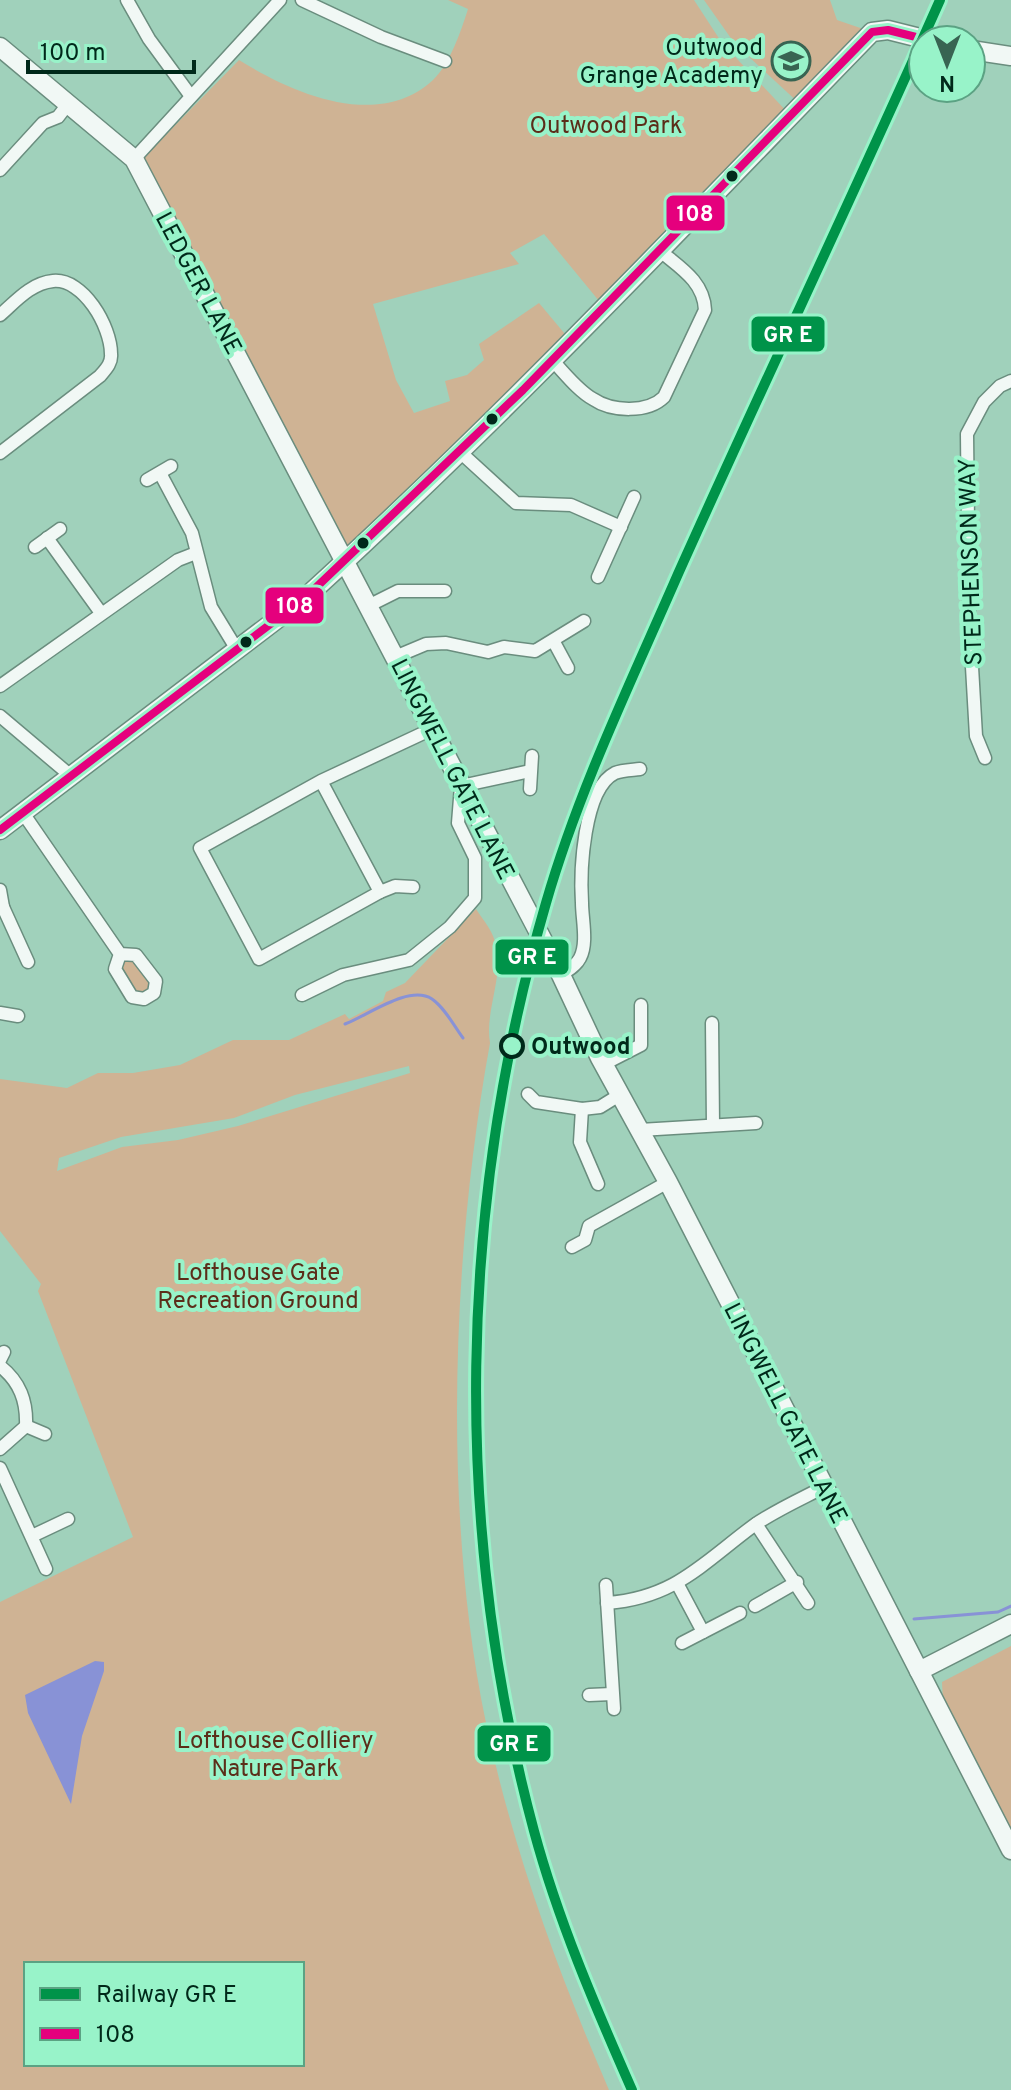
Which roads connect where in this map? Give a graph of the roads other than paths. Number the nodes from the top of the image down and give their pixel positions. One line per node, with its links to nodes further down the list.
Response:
1 (127, 0): 9 (street)
2 (280, 0): 9 (street)
3 (302, 0): 8 (street)
4 (907, 35): 13 (street)
5 (0, 47): 10 (street, LEDGER LANE)
6 (987, 52): 7 (street)
7 (1011, 56)
8 (445, 61)
9 (190, 95): 11 (street)
10 (68, 104): 11 (street, LEDGER LANE); 12 (street)
11 (134, 159): 26 (street, LEDGER LANE)
12 (0, 170)
13 (659, 250): 15 (street); 15 (street)
14 (0, 315): 18 (street)
15 (551, 359): 17 (street)
16 (1011, 381): 40 (street, STEPHENSON WAY)
17 (459, 451): 21 (street); 26 (street)
18 (0, 453)
19 (147, 480): 25 (street)
20 (634, 497): 21 (street)
21 (621, 527): 27 (street)
22 (60, 529): 23 (street)
23 (47, 538): 24 (street); 30 (street)
24 (35, 547)
25 (196, 553): 30 (street); 33 (street)
26 (344, 562): 29 (street, LINGWELL GATE LANE); 33 (street)
27 (598, 577)
28 (445, 591): 29 (street)
29 (368, 606): 34 (street, LINGWELL GATE LANE)
30 (101, 613): 36 (street)
31 (584, 621): 32 (street)
32 (554, 642): 34 (street); 35 (street)
33 (236, 648): 43 (street)
34 (395, 657): 38 (street, LINGWELL GATE LANE)
35 (568, 668)
36 (0, 686)
37 (0, 716): 43 (street)
38 (432, 729): 44 (street); 45 (street, LINGWELL GATE LANE)
39 (532, 756): 42 (street)
40 (985, 758)
41 (640, 769): 55 (street)
42 (530, 771): 45 (street); 46 (street)
43 (71, 776): 47 (street)
44 (321, 781): 51 (street); 51 (street)
45 (461, 786): 55 (street, LINGWELL GATE LANE); 56 (street)
46 (530, 789)
47 (23, 813): 48 (street); 53 (street)
48 (0, 830)
49 (413, 887): 51 (street)
50 (0, 890): 52 (street)
51 (380, 892)
52 (1, 908): 54 (street)
53 (120, 954)
54 (28, 962)
55 (561, 975): 61 (street, LINGWELL GATE LANE)
56 (302, 995)
57 (641, 1005): 61 (street)
58 (0, 1013): 59 (street)
59 (18, 1016)
60 (712, 1023): 66 (street)
61 (604, 1064): 63 (street, LINGWELL GATE LANE)
62 (528, 1094): 64 (street)
63 (621, 1094): 64 (street); 67 (street, LINGWELL GATE LANE)
64 (582, 1109): 69 (street)
65 (756, 1123): 66 (street)
66 (713, 1125): 67 (street)
67 (640, 1130): 68 (street, LINGWELL GATE LANE)
68 (668, 1182): 70 (street); 76 (street, LINGWELL GATE LANE)
69 (598, 1184)
70 (572, 1247)
71 (1, 1359): 72 (street)
72 (26, 1426): 73 (street); 74 (street)
73 (45, 1434)
74 (0, 1449)
75 (0, 1468): 77 (street)
76 (824, 1487): 79 (street); 92 (street, LINGWELL GATE LANE)
77 (5, 1494): 80 (street)
78 (68, 1519): 80 (street)
79 (756, 1524): 82 (street); 84 (street)
80 (32, 1536): 81 (street)
81 (46, 1569)
82 (797, 1582): 86 (street); 87 (street)
83 (606, 1585): 85 (street)
84 (678, 1585): 85 (street); 90 (street)
85 (607, 1603): 93 (street)
86 (808, 1603)
87 (755, 1606)
88 (740, 1613): 90 (street)
89 (1011, 1624): 92 (street)
90 (703, 1632): 91 (street)
91 (682, 1643)
92 (919, 1671): 96 (street, LINGWELL GATE LANE)
93 (612, 1694): 94 (street); 95 (street)
94 (589, 1695)
95 (614, 1709)
96 (1011, 1850)

